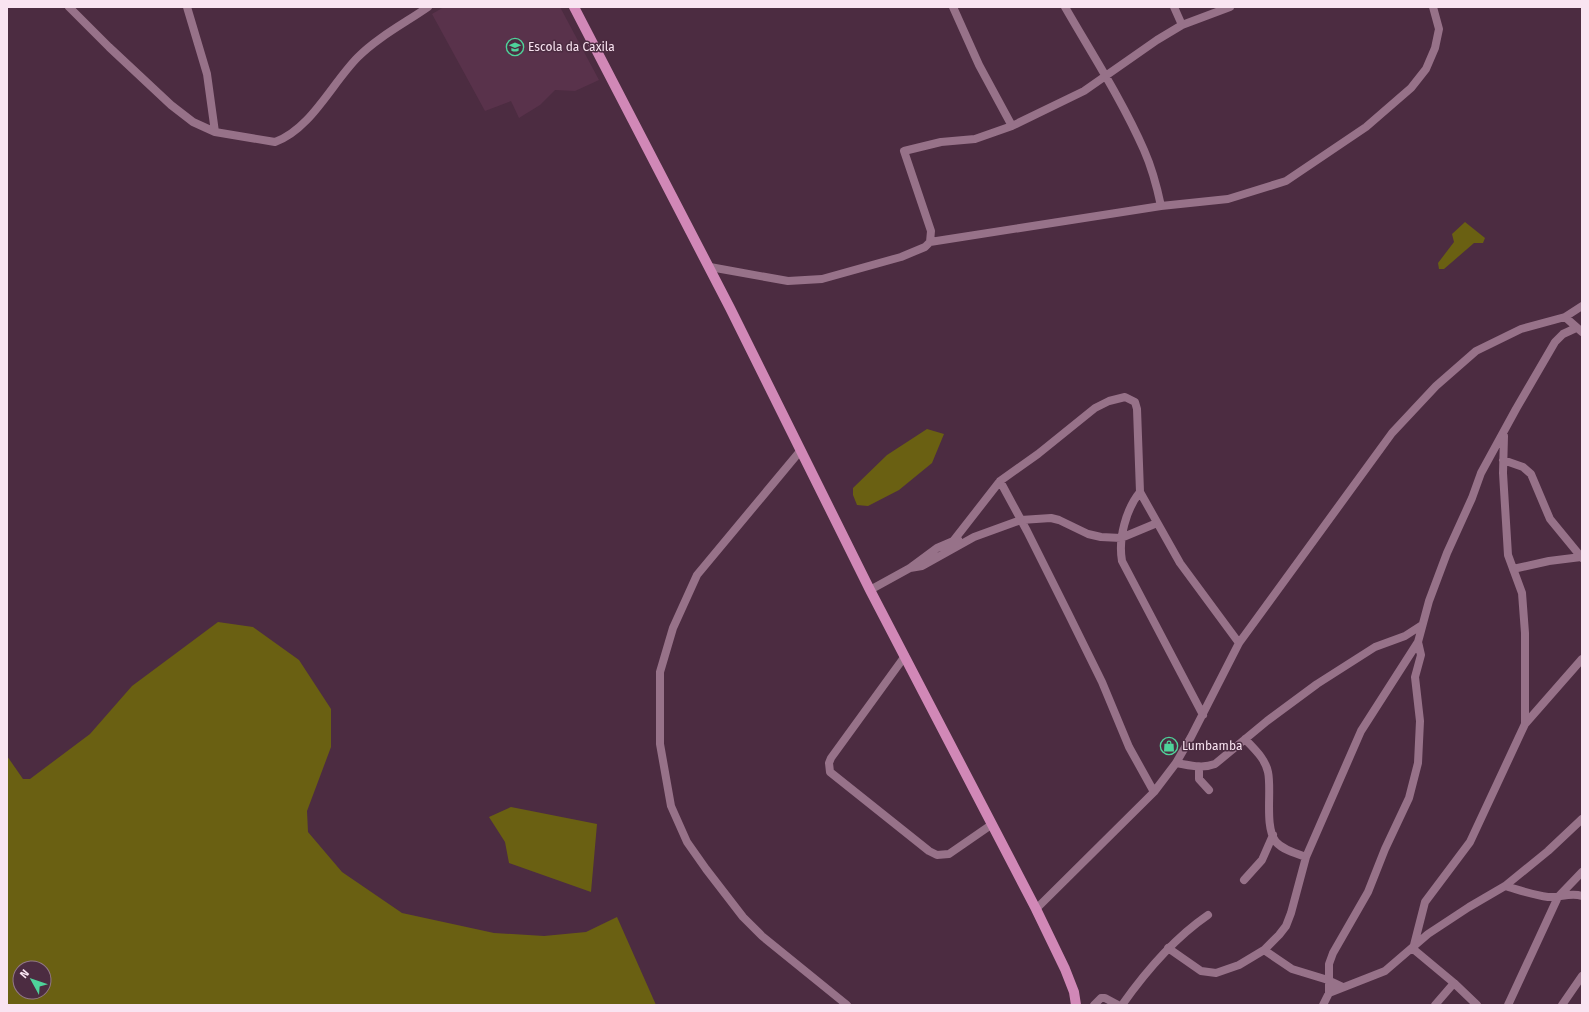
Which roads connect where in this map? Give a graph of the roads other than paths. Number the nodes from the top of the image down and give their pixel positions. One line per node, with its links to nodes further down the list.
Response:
1 (69, 7): 13 (street)
2 (187, 7): 13 (street)
3 (428, 7): 13 (street)
4 (574, 7): 16 (main road)
5 (953, 7): 12 (street)
6 (1066, 7): 11 (street)
7 (1174, 7): 10 (street)
8 (1230, 7): 10 (street)
9 (1433, 7): 14 (street)
10 (1182, 25): 11 (street)
11 (1105, 76): 12 (street); 14 (street)
12 (1012, 126): 15 (street)
13 (215, 132)
14 (1161, 206): 15 (street)
15 (930, 242): 16 (street)
16 (710, 267): 21 (main road)
17 (1582, 306): 18 (street)
18 (1565, 317): 19 (street); 36 (street)
19 (1579, 330): 20 (street)
20 (1504, 433): 22 (street); 34 (street)
21 (801, 450): 33 (main road); 65 (street)
22 (1503, 460): 30 (street); 32 (street)
23 (1000, 481): 24 (street); 25 (street); 29 (street)
24 (1140, 492): 26 (street); 28 (street)
25 (1021, 520): 27 (street); 28 (street); 45 (street)
26 (1157, 523): 28 (street); 36 (street)
27 (974, 537): 29 (street); 31 (street)
28 (1121, 538): 39 (street)
29 (954, 540): 31 (street)
30 (1582, 557): 32 (street)
31 (910, 568): 33 (street)
32 (1513, 570): 40 (street)
33 (870, 590): 37 (main road)
34 (1422, 625): 35 (street); 41 (street)
35 (1418, 642): 49 (street); 61 (street)
36 (1239, 643): 39 (street)
37 (905, 656): 47 (main road); 47 (street)
38 (1582, 659): 40 (street)
39 (1203, 715): 42 (street)
40 (1525, 724): 57 (street)
41 (1245, 739): 43 (street); 48 (street)
42 (1176, 764): 43 (street); 45 (street)
43 (1199, 767): 44 (street)
44 (1209, 790)
45 (1154, 792): 55 (street)
46 (1582, 819): 52 (street)
47 (991, 825): 55 (main road)
48 (1273, 835): 49 (street); 51 (street)
49 (1306, 858): 59 (street)
50 (1582, 872): 54 (street)
51 (1244, 880)
52 (1505, 886): 54 (street); 57 (street)
53 (1582, 896): 54 (street)
54 (1558, 897): 73 (street)
55 (1036, 909): 66 (main road)
56 (1208, 915): 58 (street)
57 (1413, 946): 62 (street); 63 (street)
58 (1168, 948): 59 (street); 69 (street)
59 (1264, 950): 61 (street)
60 (1582, 976): 74 (street)
61 (1328, 980): 63 (street); 64 (street)
62 (1454, 983): 71 (street); 72 (street)
63 (1343, 987): 64 (street)
64 (1329, 994): 70 (street)
65 (847, 1005)
66 (1076, 1005)
67 (1094, 1005): 68 (street)
68 (1118, 1005)
69 (1122, 1005)
70 (1323, 1005)
71 (1435, 1005)
72 (1477, 1005)
73 (1508, 1005)
74 (1562, 1005)

